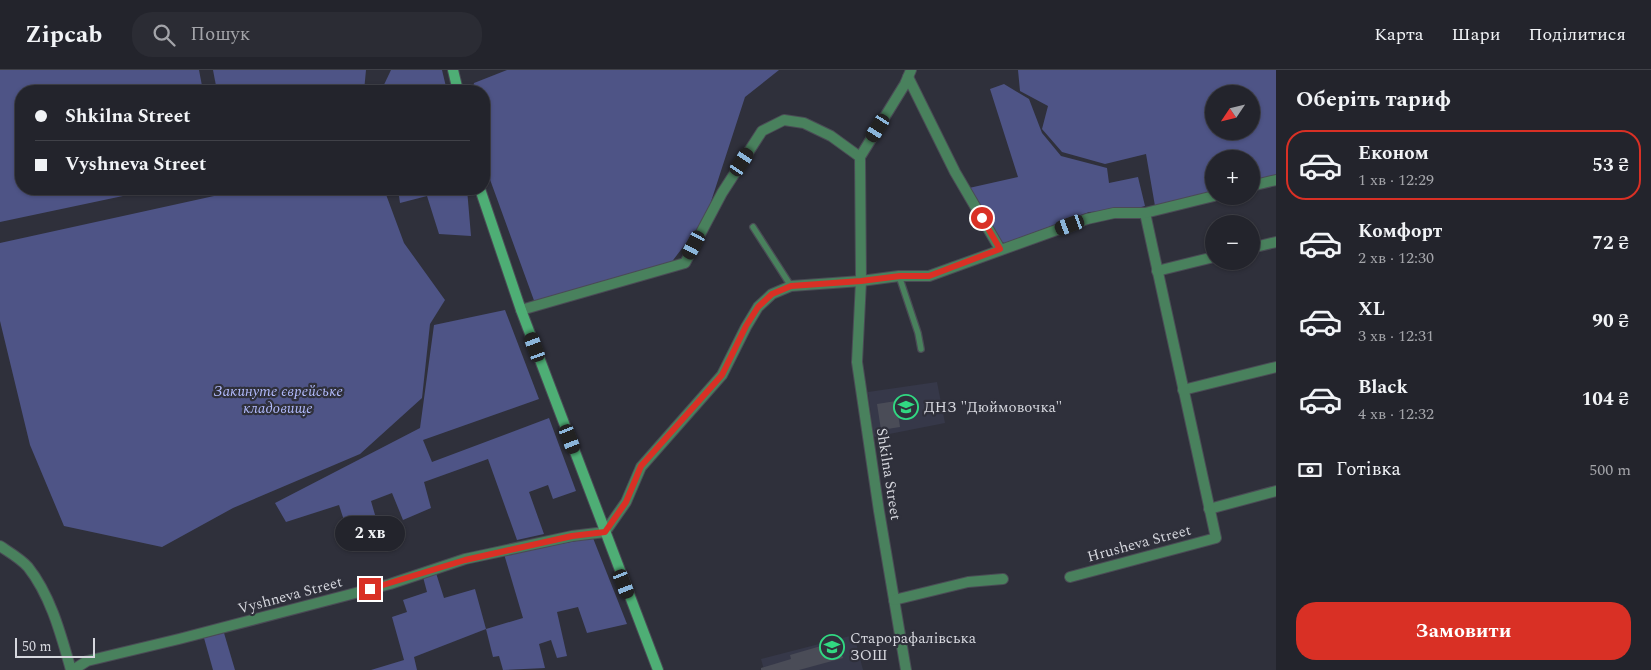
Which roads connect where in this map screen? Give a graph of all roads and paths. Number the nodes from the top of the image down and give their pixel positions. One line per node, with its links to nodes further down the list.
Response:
1 (453, 70): 3 (main road)
2 (909, 73): 4 (street); 13 (street)
3 (457, 85)
4 (860, 157): 17 (street, Shkilna Street); 19 (street)
5 (1276, 180): 6 (street)
6 (1260, 184)
7 (482, 195): 19 (main road)
8 (1205, 198): 9 (street)
9 (1145, 214): 13 (street); 15 (street)
10 (753, 227): 18 (lane)
11 (1276, 242): 12 (street)
12 (1260, 246)
13 (1000, 249): 16 (street)
14 (1205, 259): 15 (street)
15 (1157, 271): 22 (street)
16 (900, 276): 17 (street); 20 (lane)
17 (861, 281): 18 (street); 29 (street, Shkilna Street)
18 (791, 286): 25 (street)
19 (521, 310): 25 (main road)
20 (921, 349)
21 (1276, 367): 22 (street)
22 (1183, 390): 24 (street)
23 (1276, 492): 24 (street)
24 (1209, 509): 27 (street, Hrusheva Street)
25 (605, 532): 30 (street, Vyshneva Street); 31 (main road)
26 (0, 546): 30 (street)
27 (1070, 576)
28 (1003, 579): 29 (street)
29 (894, 600): 32 (street, Shkilna Street)
30 (72, 670)
31 (658, 670)
32 (906, 670)

